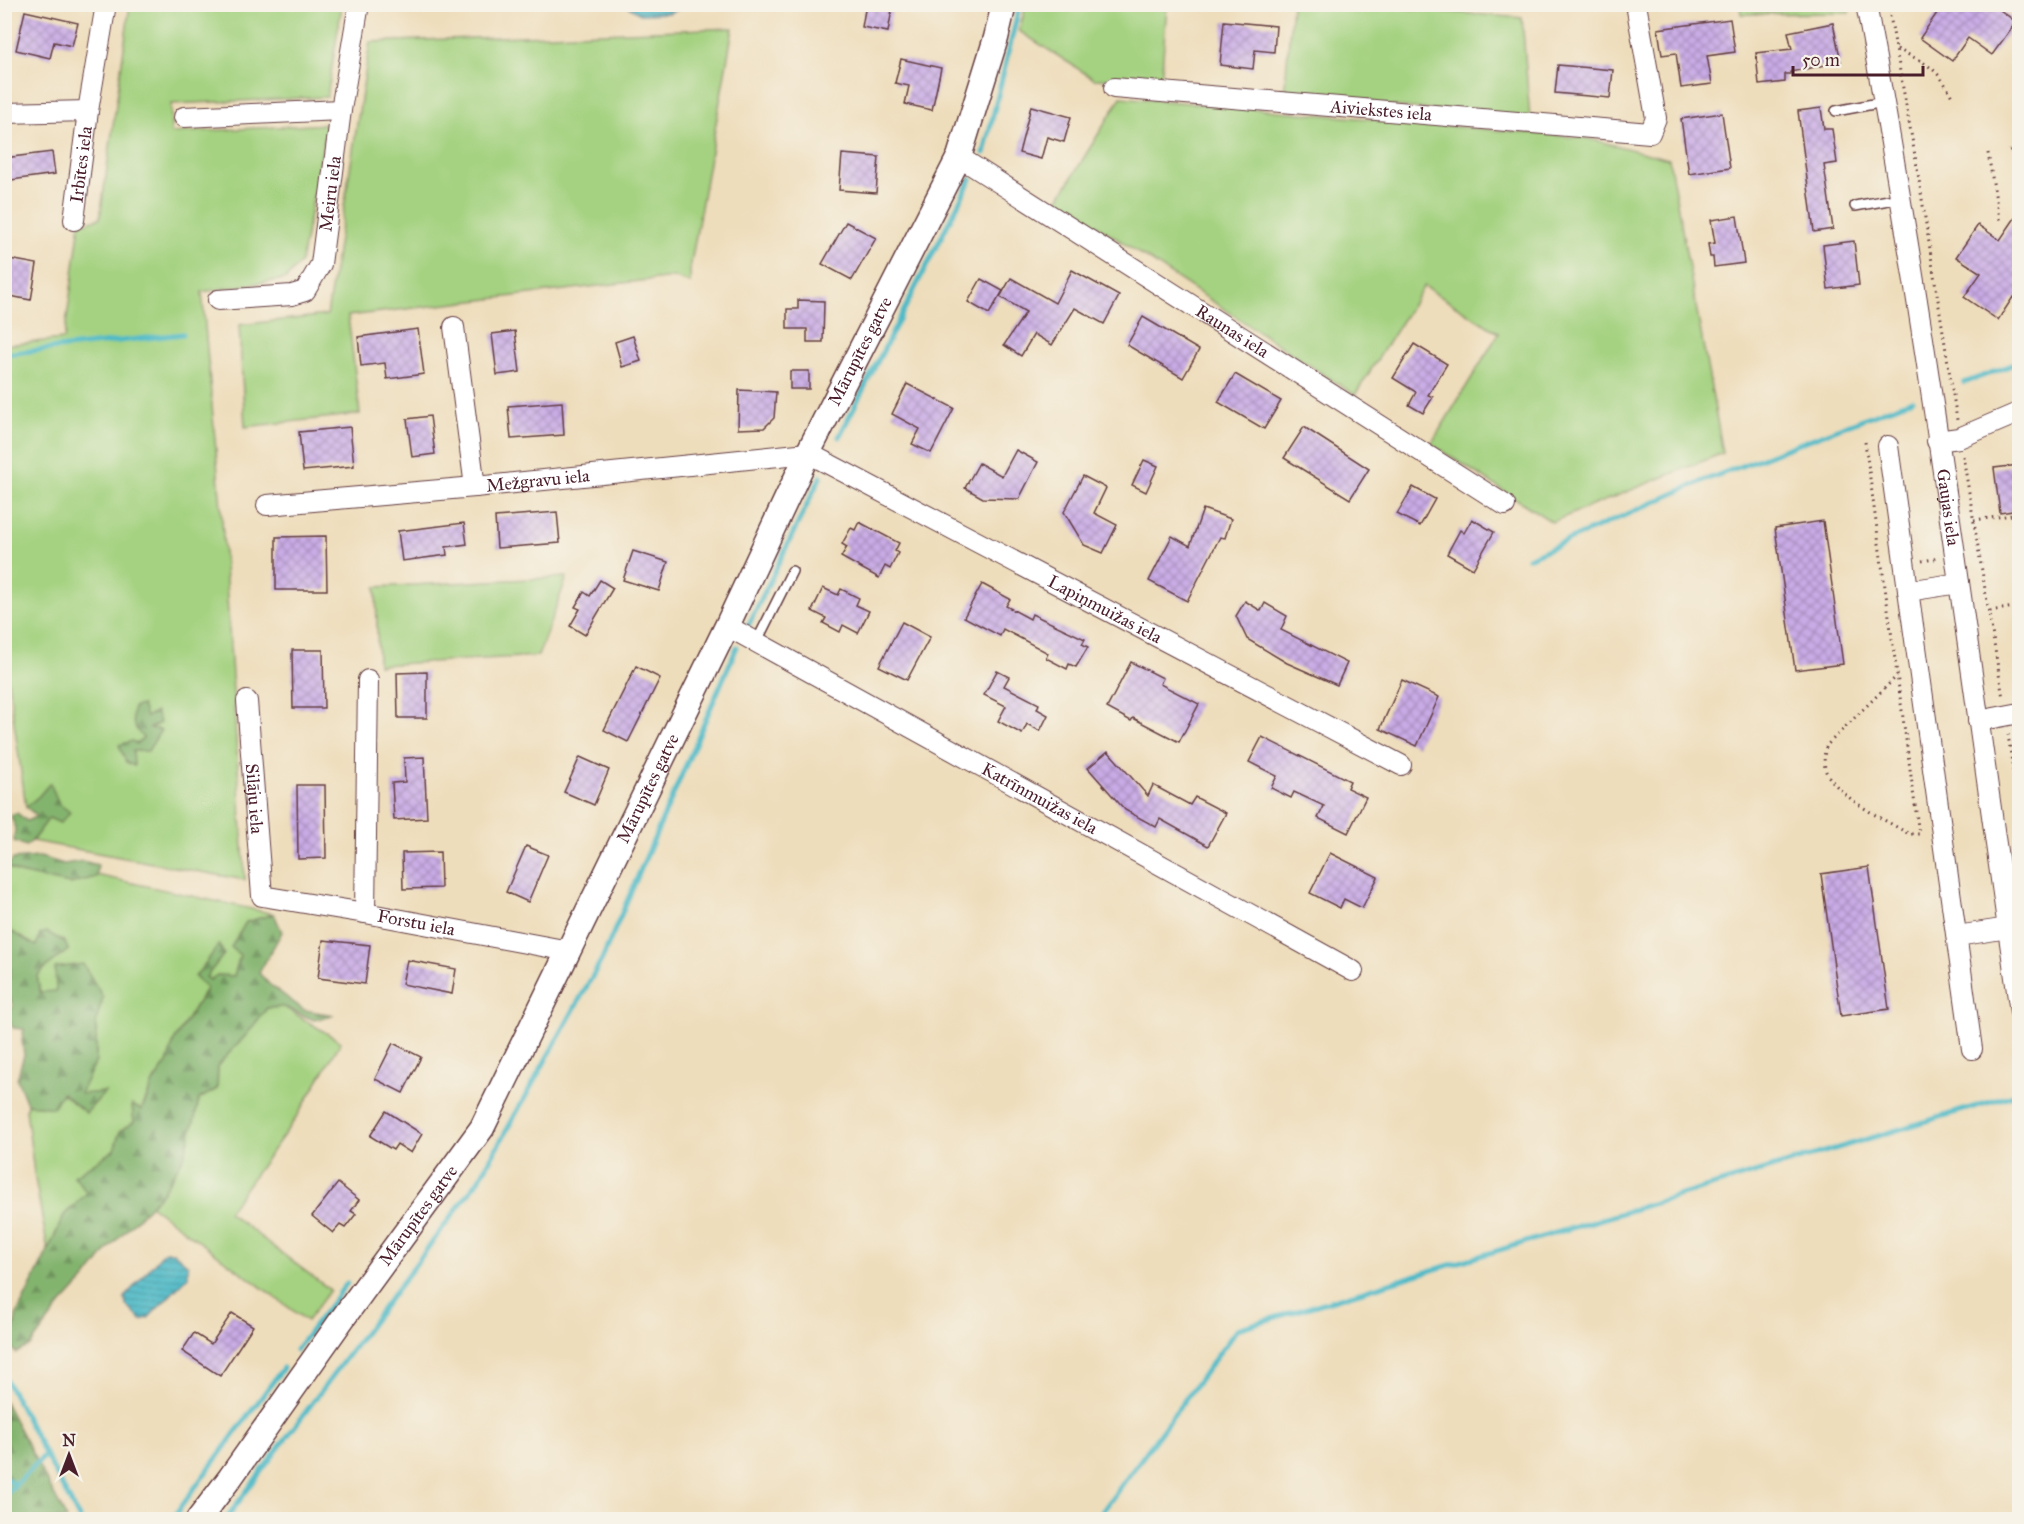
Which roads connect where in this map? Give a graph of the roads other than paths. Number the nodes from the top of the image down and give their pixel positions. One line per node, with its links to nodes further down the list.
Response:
1 (106, 4): 9 (street, Irbītes iela)
2 (359, 4): 8 (street, Meiru iela)
3 (1004, 4): 13 (street, Mārupītes gatve)
4 (1636, 4): 6 (street, Aiviekstes iela)
5 (1866, 4): 7 (street, Gaujas iela)
6 (1114, 88)
7 (1885, 102): 10 (lane); 14 (street, Gaujas iela)
8 (341, 110): 12 (street); 17 (street, Meiru iela)
9 (88, 111): 11 (street, Irbītes iela); 16 (street, Irbītes iela)
10 (1836, 111)
11 (5, 113)
12 (184, 117)
13 (959, 157): 22 (street, Mārupītes gatve); 25 (street, Raunas iela)
14 (1900, 198): 15 (lane); 20 (street, Gaujas iela)
15 (1855, 206)
16 (74, 220)
17 (218, 300)
18 (454, 327): 23 (street)
19 (2019, 412): 20 (street)
20 (1937, 441): 27 (street, Gaujas iela)
21 (1888, 446): 28 (street)
22 (808, 453): 23 (street, Mežgravu iela); 29 (street, Mārupītes gatve); 35 (street, Lapiņmuižas iela)
23 (475, 487): 24 (street, Mežgravu iela)
24 (267, 505)
25 (1505, 505)
26 (792, 571): 30 (lane)
27 (1959, 583): 28 (street); 34 (street, Gaujas iela)
28 (1908, 591): 39 (street)
29 (727, 626): 30 (street, Katrīnmuižas iela); 40 (street, Mārupītes gatve)
30 (756, 643): 41 (street, Katrīnmuižas iela)
31 (368, 680): 37 (street)
32 (247, 701): 36 (street, Silāju iela)
33 (2012, 714): 34 (street)
34 (1978, 721): 38 (street, Gaujas iela)
35 (1401, 765)
36 (262, 896): 37 (street, Forstu iela)
37 (365, 913): 40 (street, Forstu iela)
38 (2007, 928): 39 (street); 42 (street, Gaujas iela)
39 (1957, 936): 43 (street)
40 (569, 951): 44 (street, Mārupītes gatve)
41 (1353, 971)
42 (2019, 1012)
43 (1972, 1049)
44 (198, 1520)

